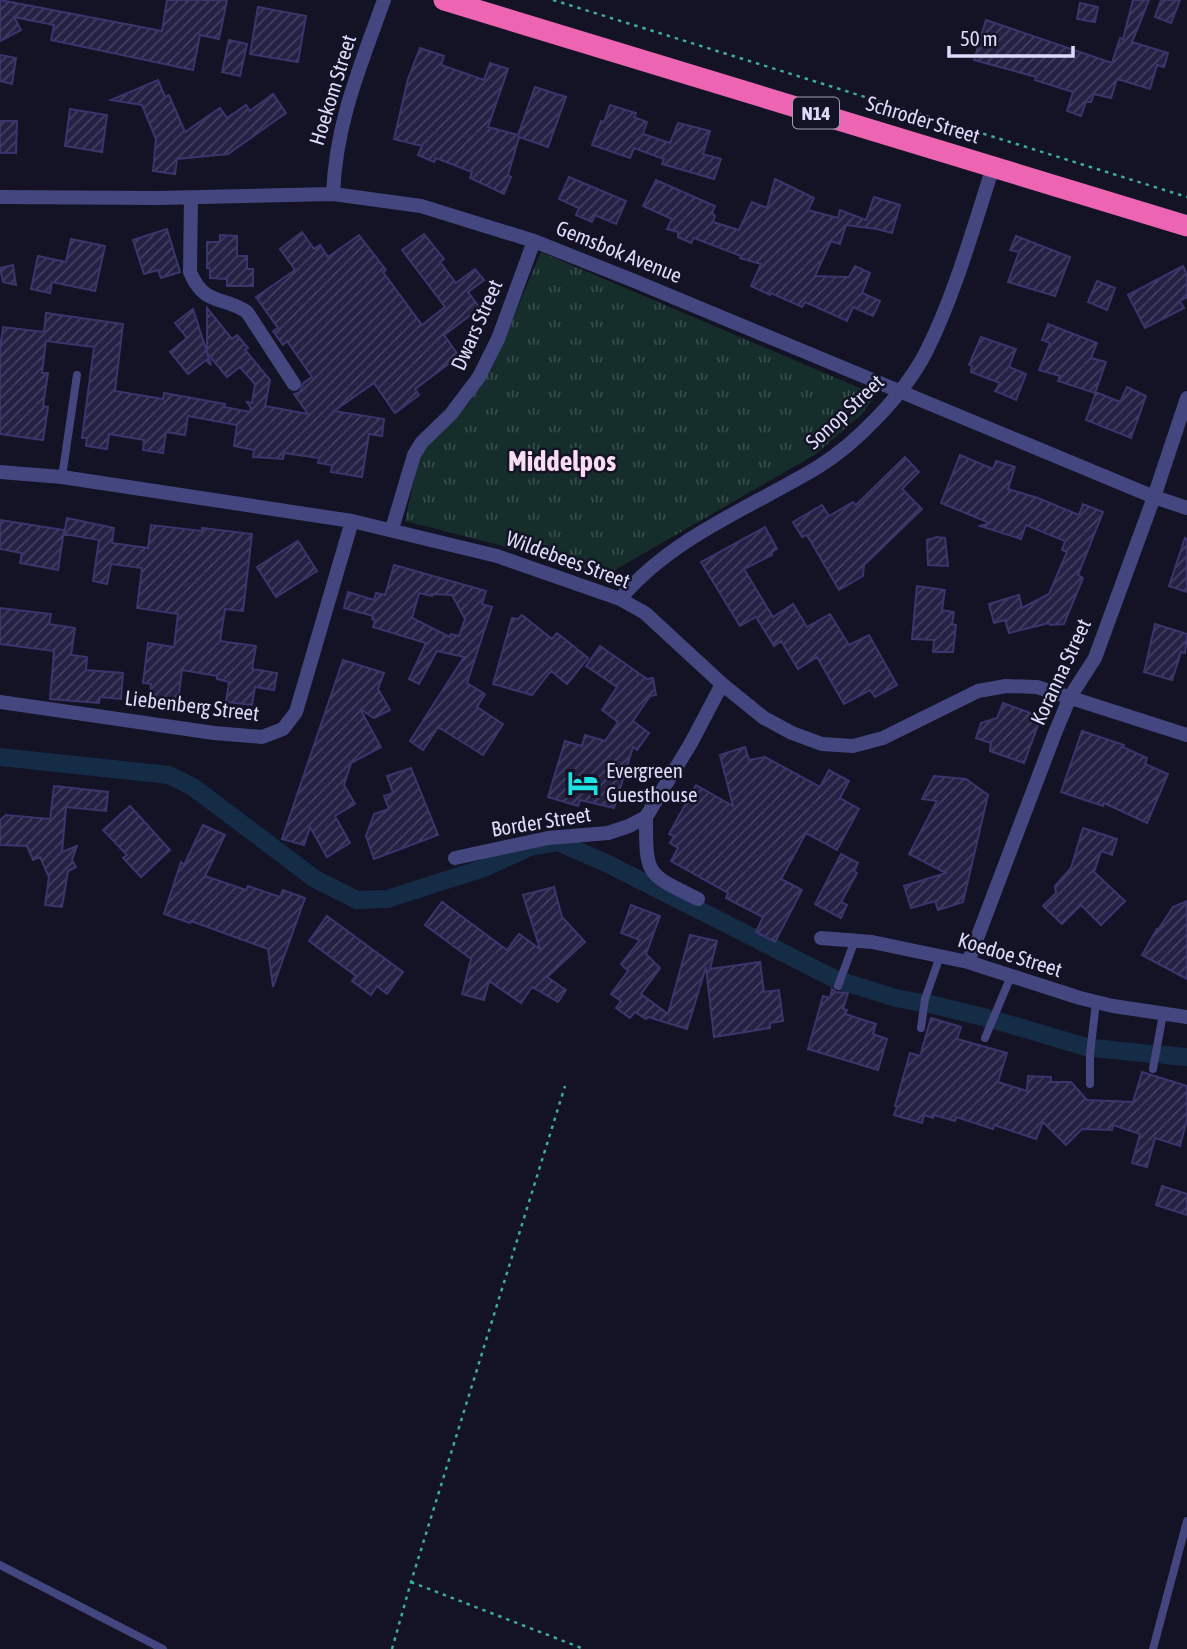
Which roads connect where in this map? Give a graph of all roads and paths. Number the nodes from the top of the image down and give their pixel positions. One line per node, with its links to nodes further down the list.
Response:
1 (384, 0): 6 (street, Hoekom Street)
2 (444, 0): 4 (highway, Schroder Street / N14)
3 (553, 0): 8 (path)
4 (493, 7): 5 (highway, Schroder Street / N14)
5 (993, 167): 10 (highway, Schroder Street / N14); 14 (street, Sonop Street)
6 (332, 194): 9 (street, Gemsbok Avenue); 11 (street, Gemsbok Avenue)
7 (0, 197): 9 (street, Gemsbok Avenue)
8 (1187, 197)
9 (191, 198): 13 (street)
10 (1187, 226)
11 (534, 241): 14 (street, Gemsbok Avenue); 21 (street, Dwars Street)
12 (77, 375): 17 (lane)
13 (293, 384)
14 (900, 390): 18 (street, Gemsbok Avenue); 22 (street, Sonop Street)
15 (1187, 397): 18 (street, Koranna Street)
16 (0, 472): 17 (street, Wildebees Street)
17 (62, 477): 20 (street, Wildebees Street)
18 (1154, 497): 19 (street, Gemsbok Avenue); 24 (street, Koranna Street)
19 (1187, 508)
20 (352, 521): 21 (street, Wildebees Street); 25 (street, Liebenberg Street)
21 (392, 529): 22 (street, Wildebees Street)
22 (620, 599): 23 (street, Wildebees Street)
23 (722, 684): 24 (street, Wildebees Street); 27 (street)
24 (1070, 697): 26 (street, Wildebees Street); 33 (street, Koranna Street)
25 (0, 702)
26 (1187, 735)
27 (646, 817): 28 (street, Border Street); 29 (street)
28 (455, 858)
29 (698, 899)
30 (821, 938): 31 (street, Koedoe Street)
31 (855, 940): 32 (street, Koedoe Street); 35 (lane)
32 (940, 956): 33 (street, Koedoe Street); 39 (lane)
33 (968, 962): 34 (street, Koedoe Street)
34 (1010, 976): 36 (street, Koedoe Street); 40 (lane)
35 (838, 986)
36 (1096, 1002): 37 (street, Koedoe Street); 42 (lane)
37 (1163, 1014): 38 (street, Koedoe Street); 41 (lane)
38 (1187, 1017)
39 (921, 1028)
40 (985, 1038)
41 (1153, 1069)
42 (1090, 1084)
43 (565, 1086): 46 (path)
44 (1187, 1521): 50 (lane)
45 (0, 1565): 47 (lane)
46 (411, 1582): 48 (path); 49 (path)
47 (163, 1649)
48 (392, 1649)
49 (584, 1649)
50 (1153, 1649)

